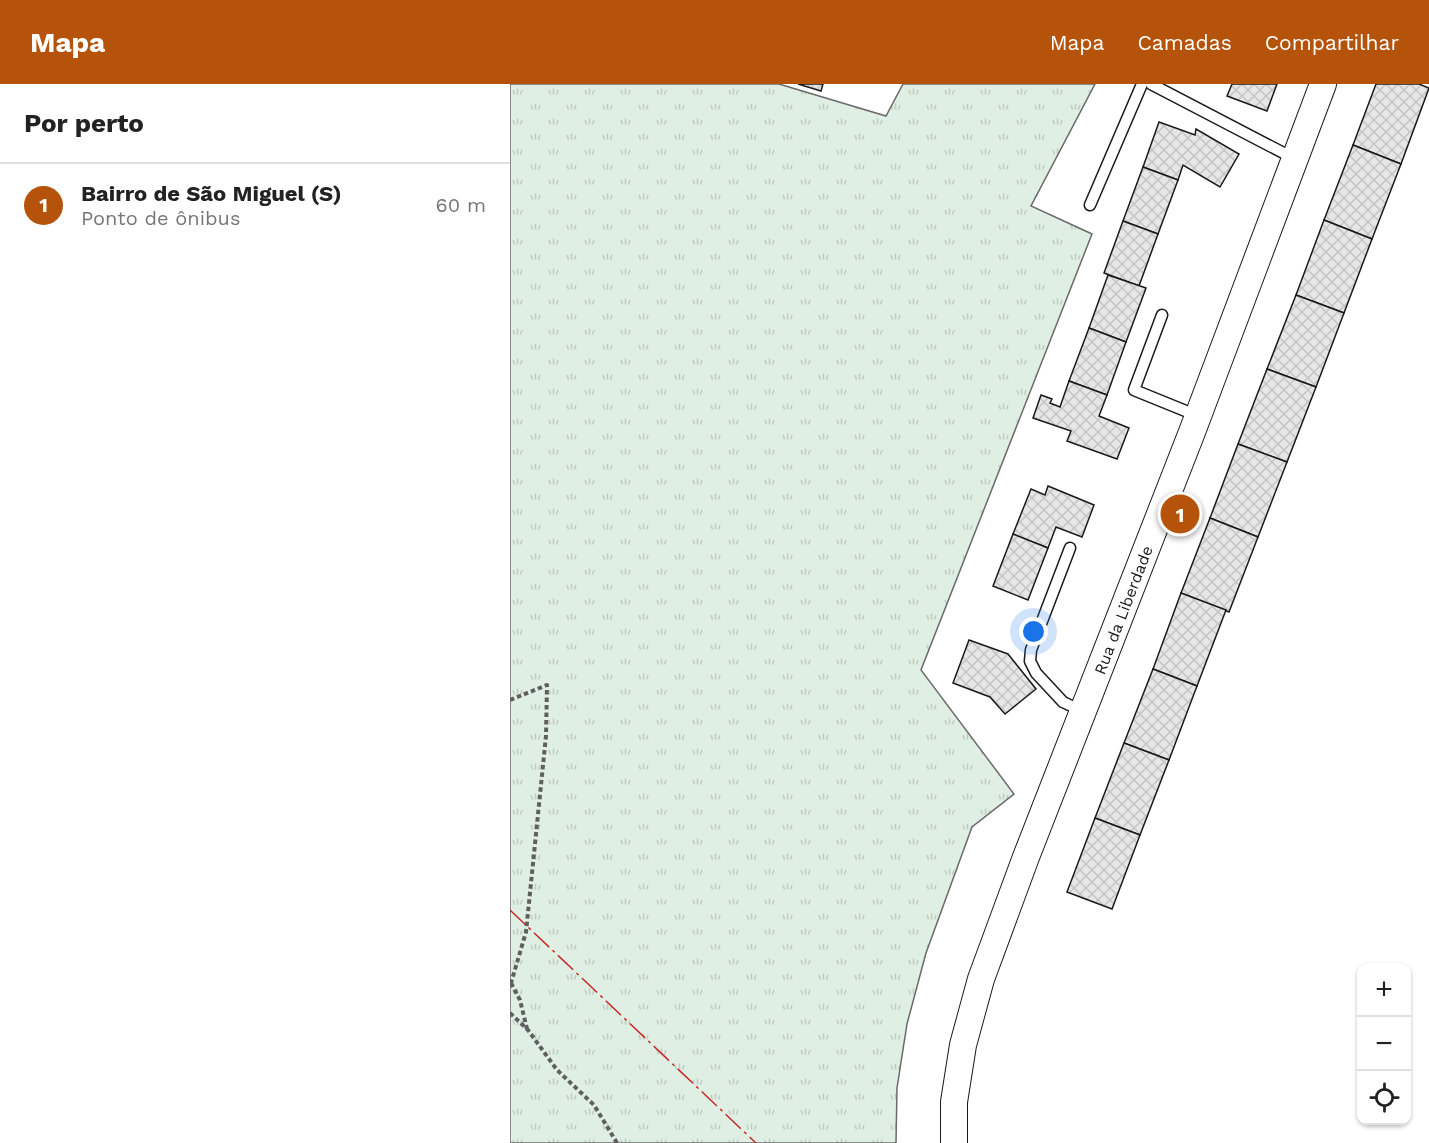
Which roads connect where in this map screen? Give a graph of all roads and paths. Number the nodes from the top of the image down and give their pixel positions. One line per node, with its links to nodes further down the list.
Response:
1 (1142, 84): 5 (lane)
2 (1151, 84): 4 (lane)
3 (1323, 84): 4 (street, Rua da Liberdade)
4 (1295, 159): 7 (street, Rua da Liberdade)
5 (1090, 205)
6 (1162, 315): 7 (lane)
7 (1198, 416): 10 (street, Rua da Liberdade)
8 (1070, 548): 10 (lane)
9 (510, 700): 11 (path)
10 (1083, 711): 15 (street, Rua da Liberdade)
11 (511, 983): 13 (path)
12 (510, 1013): 13 (path)
13 (528, 1030): 14 (path)
14 (617, 1143)
15 (954, 1143)

